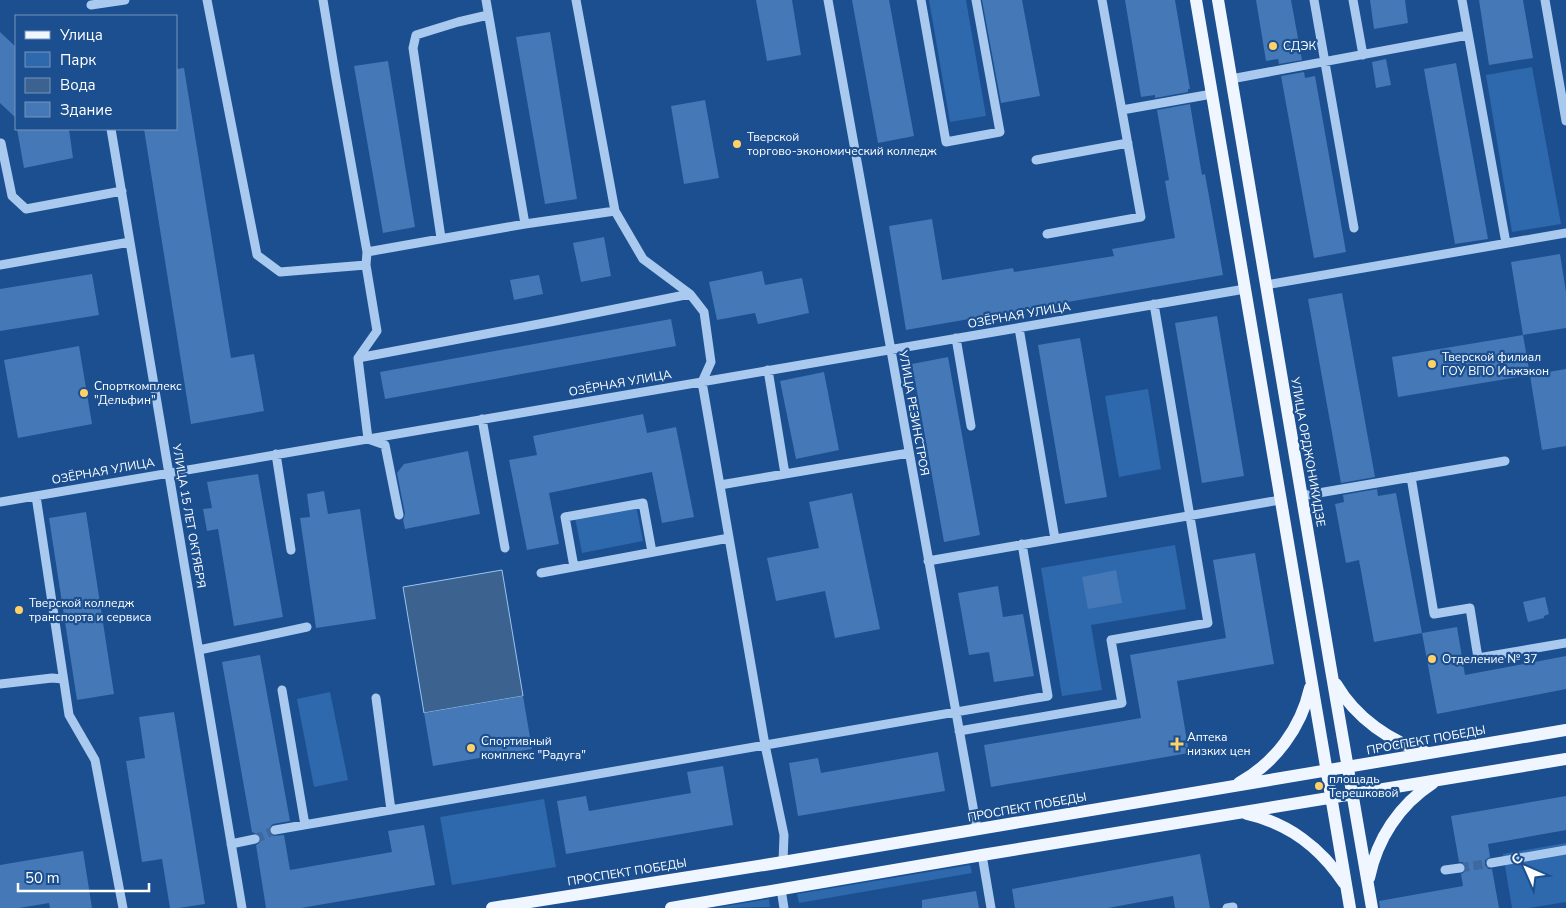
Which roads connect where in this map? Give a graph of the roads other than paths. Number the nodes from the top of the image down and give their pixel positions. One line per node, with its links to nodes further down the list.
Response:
1 (125, 0): 16 (street)
2 (207, 0): 39 (street)
3 (323, 0): 38 (street)
4 (486, 0): 17 (street)
5 (576, 0): 30 (street)
6 (828, 0): 47 (street, УЛИЦА РЕЗИНСТРОЯ)
7 (921, 0): 8 (street)
8 (976, 0)
9 (1102, 0): 23 (street)
10 (1196, 0): 22 (main road)
11 (1218, 0): 21 (main road, УЛИЦА ОРДЖОНИКИДЗЕ)
12 (1314, 0): 20 (street)
13 (1353, 0): 19 (street)
14 (1462, 0): 18 (street)
15 (1545, 0): 24 (street)
16 (90, 3)
17 (488, 15): 31 (street); 35 (street)
18 (1468, 36): 19 (street); 37 (street)
19 (1363, 55): 20 (street)
20 (1325, 62): 21 (street); 32 (street)
21 (1231, 79): 41 (main road, УЛИЦА ОРДЖОНИКИДЗЕ)
22 (1212, 94): 23 (street); 42 (main road)
23 (1122, 110): 27 (street)
24 (1566, 121)
25 (111, 130): 29 (street, УЛИЦА 15 ЛЕТ ОКТЯБРЯ)
26 (1, 143): 29 (street)
27 (1128, 143): 28 (street); 34 (street)
28 (1036, 160)
29 (122, 191): 36 (street, УЛИЦА 15 ЛЕТ ОКТЯБРЯ)
30 (615, 211): 31 (street); 43 (street)
31 (525, 224): 35 (street)
32 (1354, 228)
33 (1566, 233): 37 (street)
34 (1048, 234)
35 (441, 238): 38 (street)
36 (130, 242): 40 (street); 57 (street, УЛИЦА 15 ЛЕТ ОКТЯБРЯ)
37 (1506, 243): 41 (street)
38 (367, 252): 39 (street)
39 (366, 265): 48 (street)
40 (0, 266)
41 (1266, 285): 62 (main road, УЛИЦА ОРДЖОНИКИДЗЕ)
42 (1244, 289): 44 (street, ОЗЁРНАЯ УЛИЦА); 63 (main road)
43 (690, 294): 48 (street); 50 (street)
44 (1154, 304): 45 (street, ОЗЁРНАЯ УЛИЦА); 66 (street)
45 (1019, 328): 46 (street, ОЗЁРНАЯ УЛИЦА); 68 (street)
46 (956, 338): 47 (street, ОЗЁРНАЯ УЛИЦА); 52 (street)
47 (890, 349): 49 (street, ОЗЁРНАЯ УЛИЦА); 54 (street, УЛИЦА РЕЗИНСТРОЯ)
48 (358, 358): 53 (street)
49 (768, 370): 50 (street, ОЗЁРНАЯ УЛИЦА); 58 (street)
50 (702, 382): 51 (street, ОЗЁРНАЯ УЛИЦА); 60 (street)
51 (482, 419): 53 (street, ОЗЁРНАЯ УЛИЦА); 70 (street)
52 (971, 426)
53 (368, 439): 55 (street, ОЗЁРНАЯ УЛИЦА); 65 (street)
54 (909, 453): 58 (street); 73 (street, УЛИЦА РЕЗИНСТРОЯ)
55 (276, 454): 57 (street, ОЗЁРНАЯ УЛИЦА); 71 (street)
56 (1505, 461): 59 (street)
57 (169, 473): 61 (street, ОЗЁРНАЯ УЛИЦА); 78 (street, УЛИЦА 15 ЛЕТ ОКТЯБРЯ)
58 (785, 474): 60 (street)
59 (1411, 477): 62 (street); 77 (street)
60 (720, 486): 67 (street)
61 (36, 496): 64 (street, ОЗЁРНАЯ УЛИЦА); 80 (street)
62 (1301, 496): 79 (main road, УЛИЦА ОРДЖОНИКИДЗЕ)
63 (1280, 500): 66 (street); 81 (main road)
64 (0, 502)
65 (399, 515)
66 (1190, 515): 68 (street); 87 (street)
67 (729, 538): 72 (street); 88 (street)
68 (1055, 539): 69 (street)
69 (1022, 544): 73 (street); 85 (street)
70 (505, 548)
71 (291, 550)
72 (652, 552): 74 (street); 74 (street)
73 (928, 561): 85 (street, УЛИЦА РЕЗИНСТРОЯ)
74 (574, 567): 75 (street)
75 (541, 573)
76 (307, 627): 78 (street)
77 (1566, 643)
78 (199, 650): 103 (street, УЛИЦА 15 ЛЕТ ОКТЯБРЯ)
79 (1332, 678): 89 (main road); 91 (main road, УЛИЦА ОРДЖОНИКИДЗЕ)
80 (63, 679): 82 (street); 113 (street)
81 (1311, 682): 92 (main road); 94 (main road)
82 (0, 684)
83 (282, 690): 99 (street)
84 (376, 698): 97 (street)
85 (955, 712): 87 (street, УЛИЦА РЕЗИНСТРОЯ); 88 (street)
86 (1566, 730): 89 (main road, ПРОСПЕКТ ПОБЕДЫ)
87 (959, 731): 100 (street, УЛИЦА РЕЗИНСТРОЯ)
88 (764, 745): 97 (street); 106 (street)
89 (1432, 754): 91 (main road, ПРОСПЕКТ ПОБЕДЫ)
90 (1566, 759): 93 (main road)
91 (1348, 767): 92 (main road, ПРОСПЕКТ ПОБЕДЫ); 95 (main road, УЛИЦА ОРДЖОНИКИДЗЕ)
92 (1327, 771): 94 (main road, ПРОСПЕКТ ПОБЕДЫ); 96 (main road)
93 (1437, 780): 95 (main road); 110 (main road)
94 (1232, 787): 100 (main road, ПРОСПЕКТ ПОБЕДЫ)
95 (1353, 794): 96 (main road); 110 (main road, УЛИЦА ОРДЖОНИКИДЗЕ)
96 (1331, 798): 98 (main road); 111 (main road)
97 (391, 810): 99 (street)
98 (1240, 813): 105 (main road); 111 (main road)
99 (305, 825): 101 (street)
100 (977, 829): 106 (main road, ПРОСПЕКТ ПОБЕДЫ)
101 (275, 830)
102 (255, 839): 103 (street)
103 (231, 844): 114 (street, УЛИЦА 15 ЛЕТ ОКТЯБРЯ)
104 (1566, 850): 107 (street)
105 (982, 854): 112 (main road); 118 (street)
106 (783, 862): 115 (main road, ПРОСПЕКТ ПОБЕДЫ)
107 (1491, 863)
108 (1460, 868): 109 (street)
109 (1445, 870)
110 (1368, 884): 120 (main road, УЛИЦА ОРДЖОНИКИДЗЕ)
111 (1347, 887): 119 (main road)
112 (781, 889): 116 (main road); 117 (street)
113 (123, 908)
114 (242, 908)
115 (492, 908)
116 (670, 908)
117 (784, 908)
118 (991, 908)
119 (1350, 908)
120 (1372, 908)

